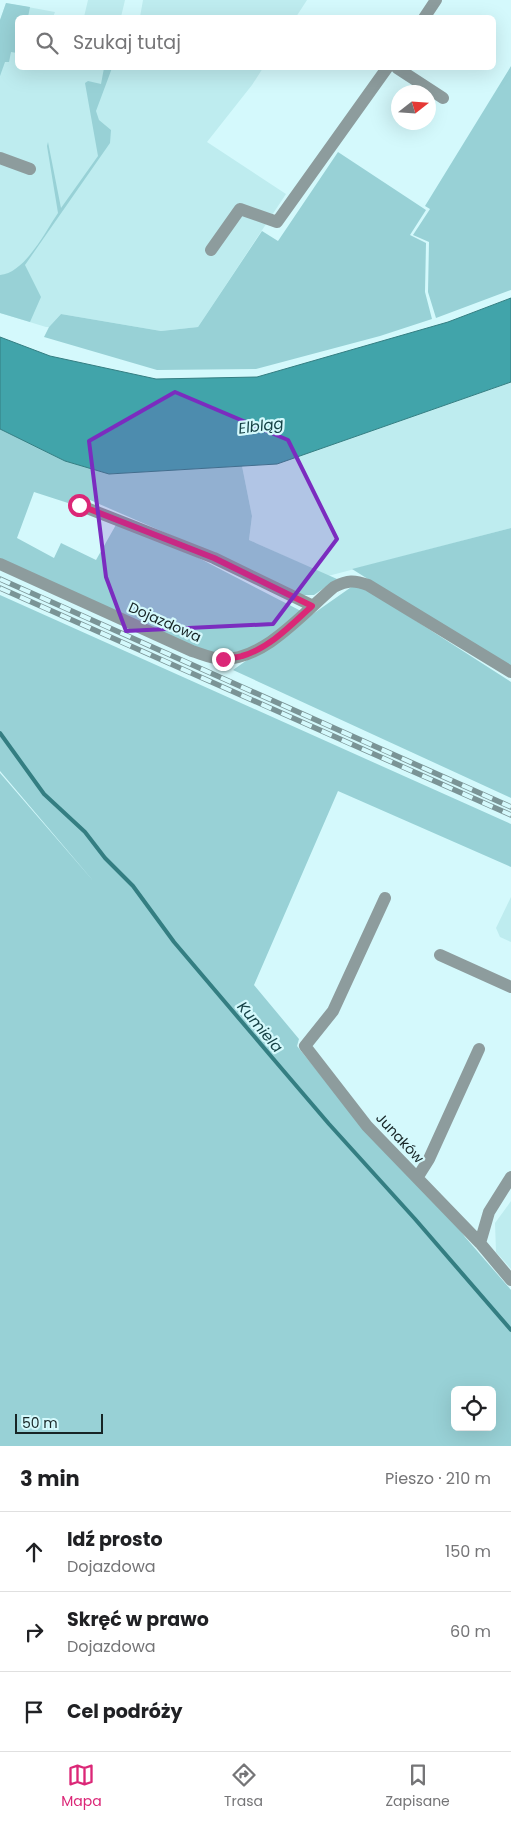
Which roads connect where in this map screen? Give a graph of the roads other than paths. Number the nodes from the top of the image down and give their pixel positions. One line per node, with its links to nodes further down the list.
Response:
1 (436, 0): 2 (street)
2 (426, 15)
3 (386, 70): 8 (street)
4 (400, 70): 5 (street)
5 (443, 98)
6 (0, 158): 7 (street)
7 (30, 169)
8 (211, 250)
9 (79, 505): 11 (street)
10 (0, 564): 11 (street, Dojazdowa)
11 (312, 606): 12 (street, Dojazdowa)
12 (511, 672)
13 (385, 898): 18 (street, Junaków)
14 (440, 955): 15 (street)
15 (511, 987)
16 (479, 1049): 18 (street)
17 (511, 1177): 19 (street)
18 (418, 1178): 19 (street, Junaków)
19 (480, 1244): 20 (street, Junaków)
20 (511, 1280)

